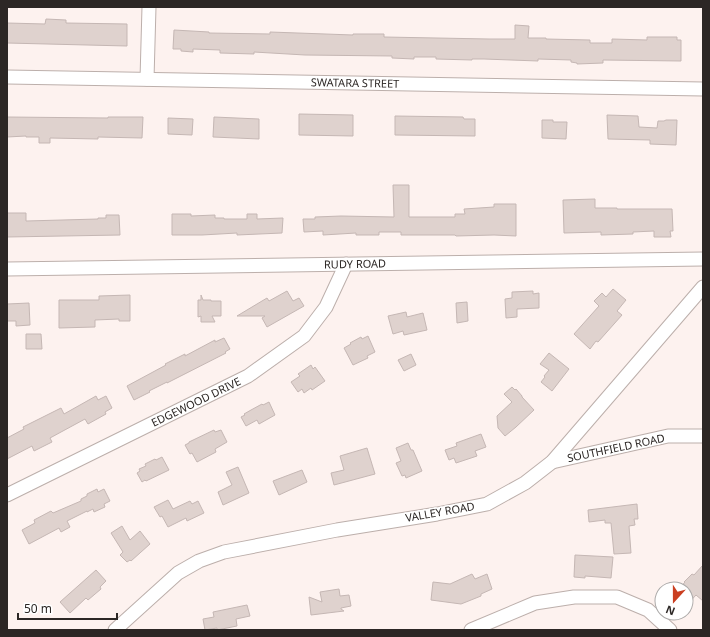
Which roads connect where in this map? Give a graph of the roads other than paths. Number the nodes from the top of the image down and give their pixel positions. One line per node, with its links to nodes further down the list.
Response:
1 (149, 7): 3 (street)
2 (7, 77): 3 (street, SWATARA STREET)
3 (147, 79): 4 (street, SWATARA STREET)
4 (703, 89)
5 (703, 260): 6 (street, RUDY ROAD)
6 (346, 264): 7 (street, RUDY ROAD); 11 (street, EDGEWOOD DRIVE)
7 (7, 270)
8 (703, 287): 10 (street, VALLEY ROAD)
9 (703, 436): 10 (street, SOUTHFIELD ROAD)
10 (552, 462): 12 (street, VALLEY ROAD)
11 (7, 495)
12 (115, 630)
13 (471, 630): 14 (street)
14 (670, 630)

